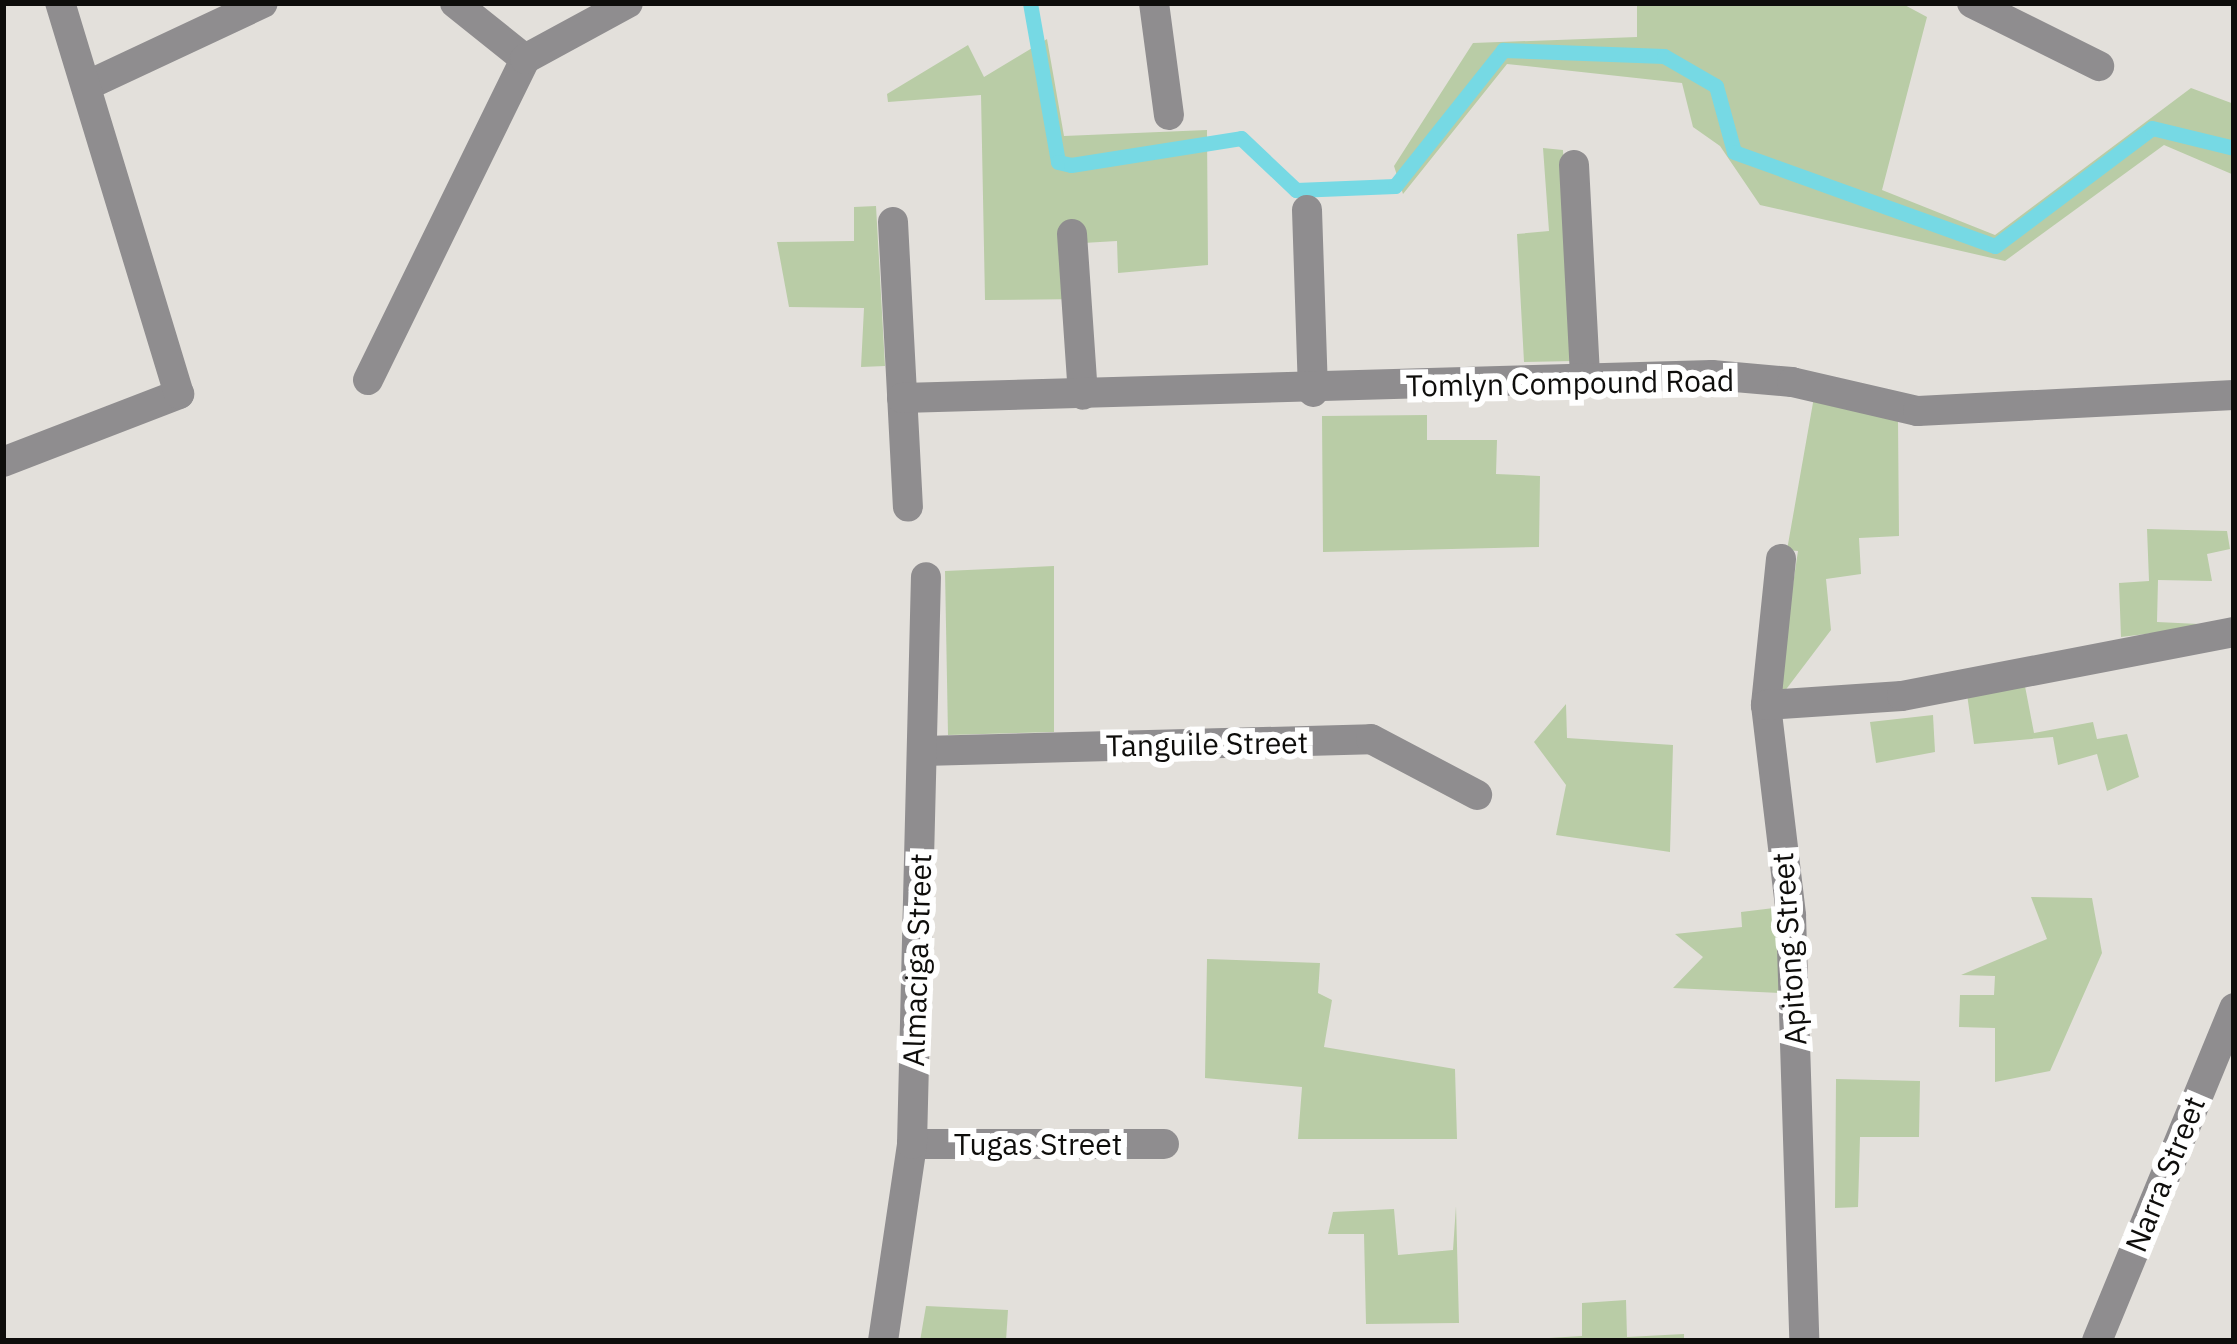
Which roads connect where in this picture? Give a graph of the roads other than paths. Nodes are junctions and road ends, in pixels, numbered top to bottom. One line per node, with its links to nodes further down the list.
1 (60, 3): 9 (street)
2 (263, 3): 9 (street)
3 (455, 3): 7 (street)
4 (628, 3): 7 (street)
5 (1154, 3): 10 (street)
6 (1972, 3): 8 (street)
7 (525, 59): 16 (street)
8 (2099, 67)
9 (86, 86): 21 (street)
10 (1169, 115)
11 (1574, 165): 15 (street)
12 (1306, 210): 17 (street)
13 (893, 222): 20 (street)
14 (1072, 234): 18 (street)
15 (1585, 378): 17 (street, Tomlyn Compound Road); 19 (street, Tomlyn Compound Road)
16 (368, 380)
17 (1313, 392): 18 (street, Tomlyn Compound Road)
18 (1083, 395): 20 (street, Tomlyn Compound Road)
19 (2234, 395)
20 (902, 398): 22 (street)
21 (3, 462)
22 (908, 507)
23 (1781, 559): 26 (street, Apitong Street)
24 (926, 577): 27 (street, Almaciga Street)
25 (2234, 632): 26 (street)
26 (1766, 705): 33 (street, Apitong Street)
27 (923, 751): 28 (street, Tanguile Street); 30 (street, Almaciga Street)
28 (1477, 794)
29 (2234, 1008): 34 (street, Narra Street)
30 (912, 1144): 31 (street, Tugas Street); 32 (street, Almaciga Street)
31 (1164, 1144)
32 (883, 1341)
33 (1804, 1341)
34 (2097, 1341)

